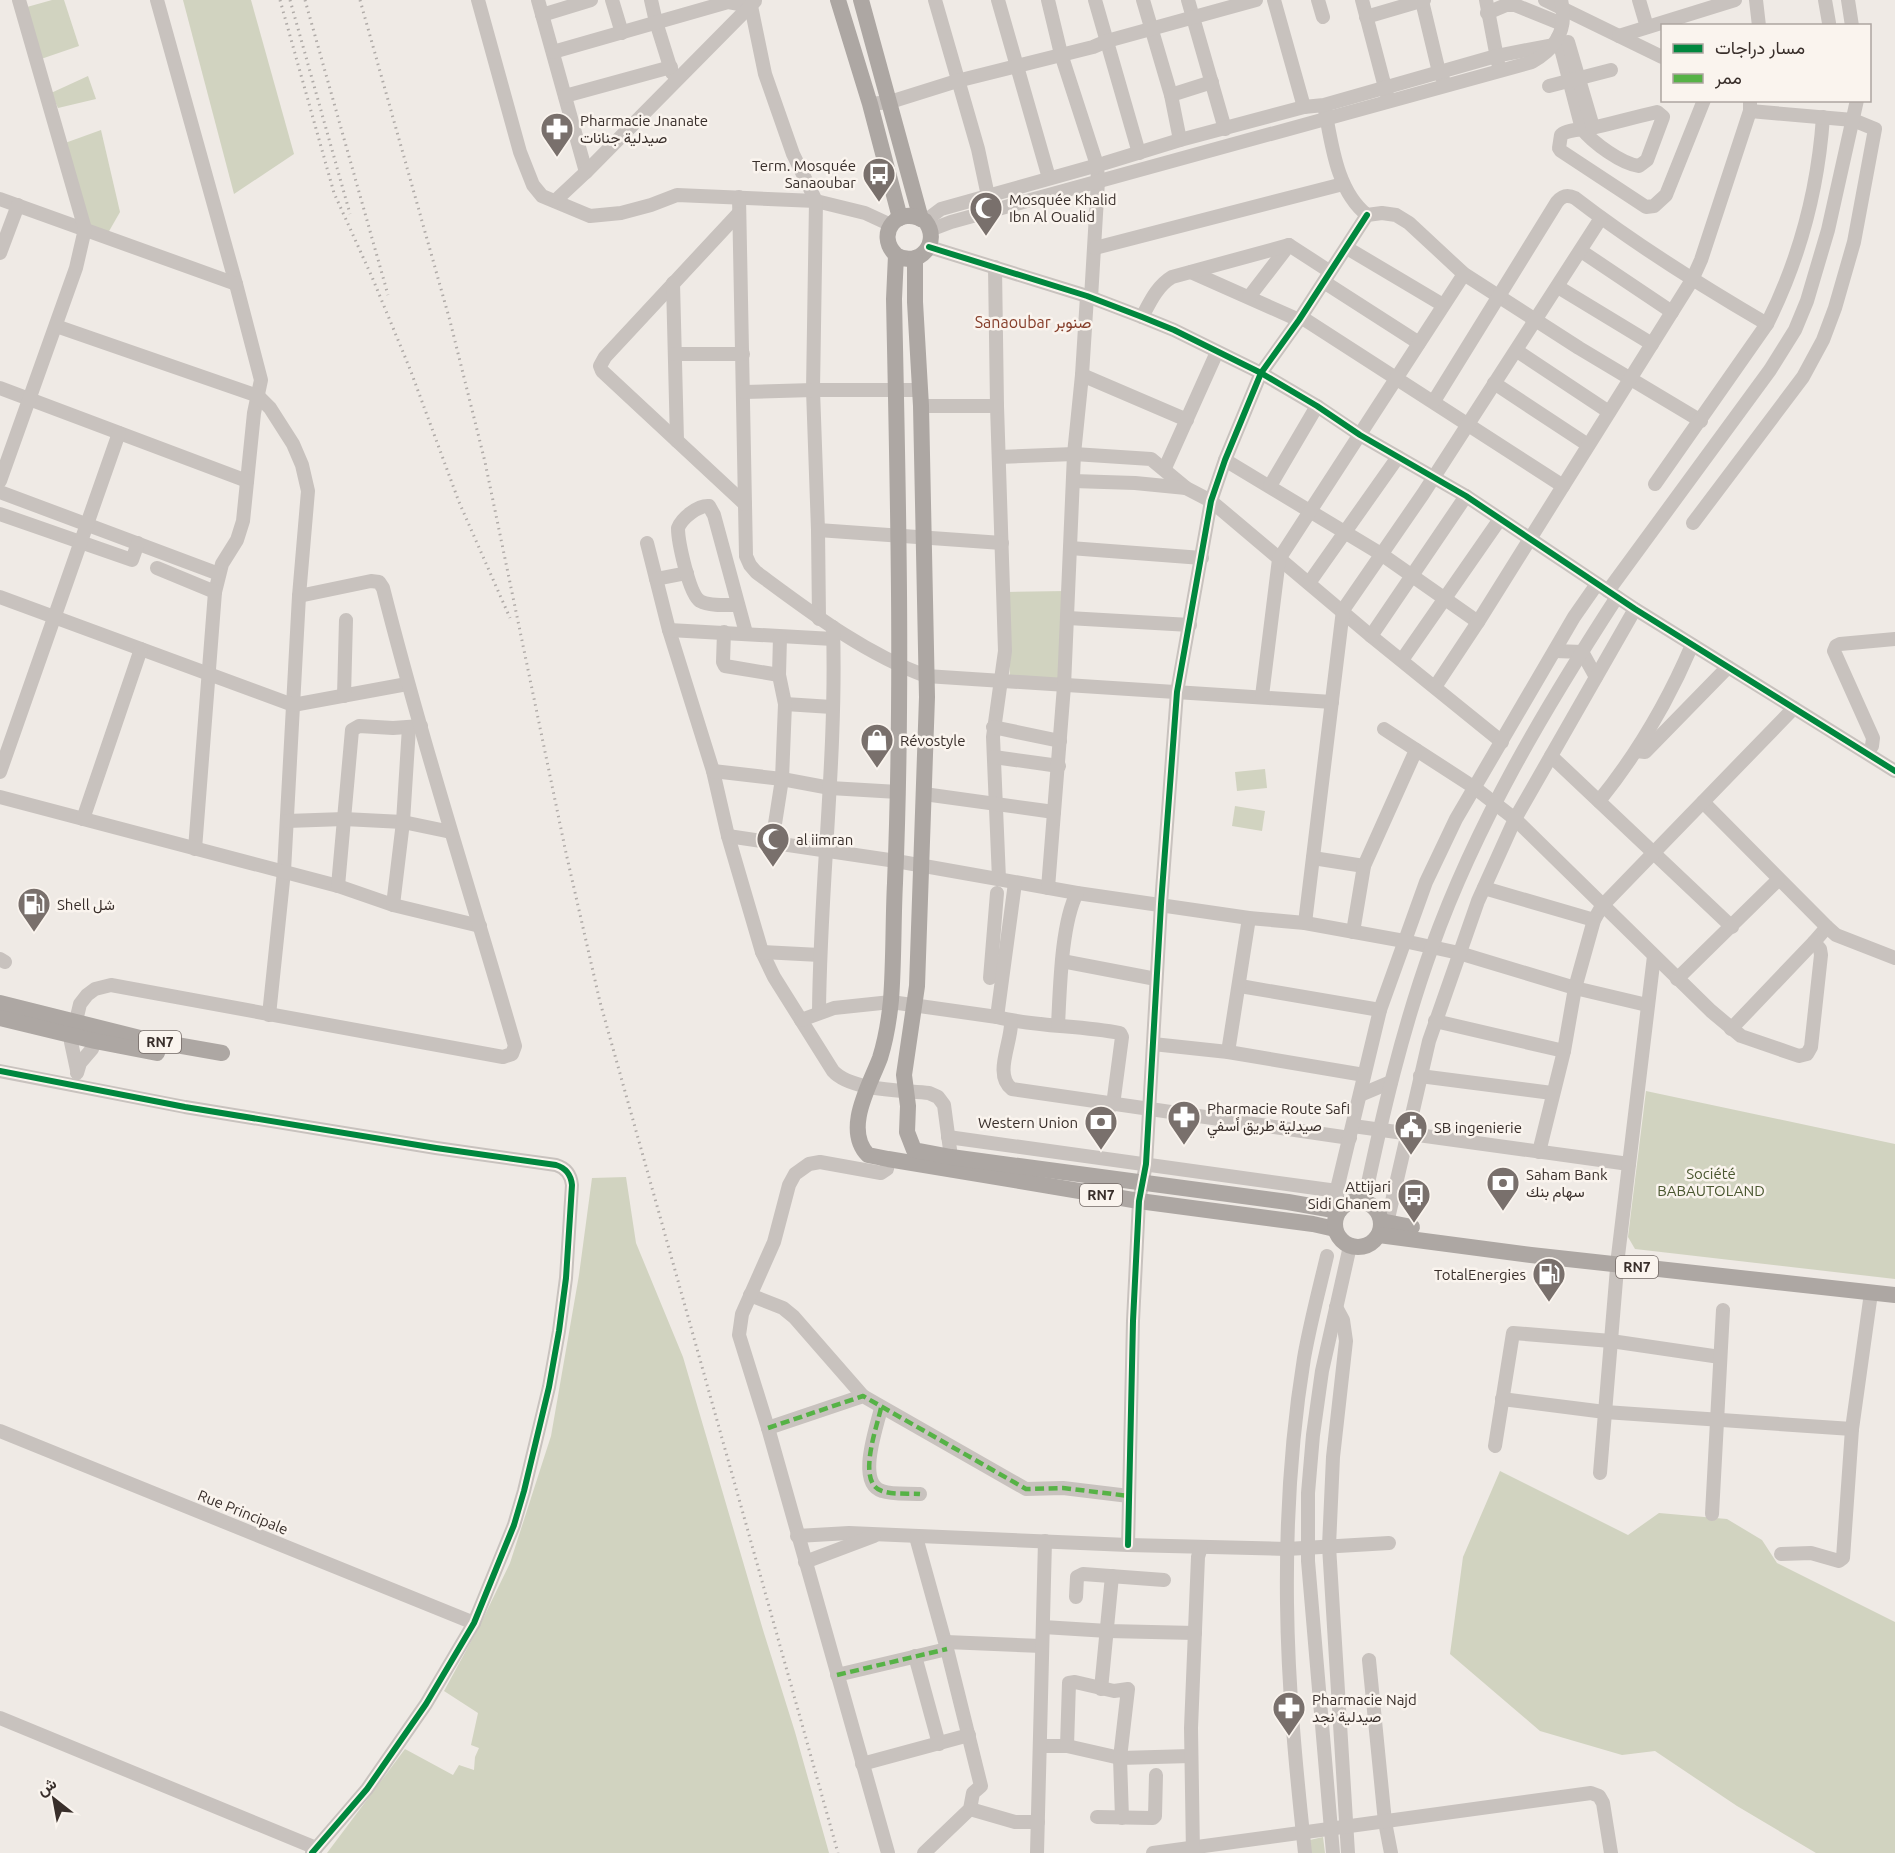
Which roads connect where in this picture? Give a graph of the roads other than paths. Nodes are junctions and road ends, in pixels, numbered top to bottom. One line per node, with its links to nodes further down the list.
1 (20, 0): 94 (street)
2 (157, 0): 109 (street)
3 (478, 0): 87 (street)
4 (538, 0): 33 (street)
5 (591, 0): 33 (street)
6 (612, 0): 43 (street)
7 (651, 0): 37 (street)
8 (838, 0): 69 (main road)
9 (861, 0): 65 (main road)
10 (935, 0): 58 (street)
11 (998, 0): 51 (street)
12 (1048, 0): 48 (street)
13 (1095, 0): 46 (street)
14 (1143, 0): 42 (street)
15 (1188, 0): 36 (street)
16 (1256, 0): 36 (street)
17 (1274, 0): 70 (street)
18 (1318, 0): 35 (street)
19 (1362, 0): 34 (street)
20 (1423, 0): 34 (street); 54 (street)
21 (1545, 0): 31 (street)
22 (1639, 0): 41 (street)
23 (1735, 0): 30 (street)
24 (1756, 0): 39 (street)
25 (1825, 0): 38 (street)
26 (1848, 0): 40 (street)
27 (728, 1): 28 (street); 37 (street)
28 (753, 3): 57 (street); 88 (street)
29 (1510, 3): 32 (street); 44 (street)
30 (1706, 4): 41 (street)
31 (1562, 5): 44 (street); 45 (street)
32 (1487, 7): 49 (street)
33 (542, 15): 47 (street)
34 (1366, 16): 62 (street)
35 (1323, 17)
36 (1193, 19): 42 (street); 59 (street)
37 (656, 22): 43 (street); 52 (street)
38 (1829, 23)
39 (1760, 24)
40 (1852, 24)
41 (1647, 27): 45 (street)
42 (1151, 30): 46 (street); 63 (street)
43 (622, 33): 47 (street)
44 (1559, 33): 49 (street); 55 (street); 56 (street)
45 (1619, 36): 50 (street)
46 (1107, 40): 48 (street); 78 (street)
47 (553, 52): 64 (street)
48 (1061, 54): 51 (street); 79 (street)
49 (1496, 56): 54 (street); 55 (street)
50 (1661, 57)
51 (1017, 65): 58 (street); 81 (street)
52 (671, 67): 57 (street); 64 (street)
53 (1611, 70): 56 (street)
54 (1439, 72): 60 (street); 62 (street)
55 (1501, 72): 60 (street)
56 (1574, 79): 61 (street); 75 (street)
57 (674, 81): 80 (street)
58 (957, 81): 65 (street); 84 (street)
59 (1212, 82): 63 (street); 76 (street)
60 (1446, 85): 68 (street)
61 (1549, 86)
62 (1385, 87): 68 (street); 72 (street)
63 (1171, 95): 77 (street)
64 (565, 96): 80 (street)
65 (890, 102): 69 (street); 95 (main road)
66 (1703, 102): 75 (street)
67 (1857, 102): 74 (street)
68 (1389, 103): 72 (street)
69 (870, 104): 93 (main road)
70 (1304, 106): 72 (street); 76 (street)
71 (1750, 106): 73 (street); 107 (street)
72 (1325, 112): 82 (street); 83 (street)
73 (1823, 117): 74 (street); 119 (street)
74 (1853, 120): 170 (street); 195 (street)
75 (1588, 128): 75 (street)
76 (1225, 129): 77 (street)
77 (1180, 140): 78 (street)
78 (1139, 153): 79 (street)
79 (1097, 165): 81 (street); 82 (street)
80 (586, 172): 87 (street)
81 (1049, 178): 84 (street)
82 (1098, 181): 95 (street); 97 (street)
83 (1343, 184): 91 (street); 97 (street)
84 (988, 196): 95 (street)
85 (739, 197): 87 (street); 88 (street); 90 (street)
86 (0, 199): 89 (street)
87 (555, 201)
88 (816, 201): 93 (street); 133 (street)
89 (18, 205): 94 (street); 100 (street)
90 (738, 214): 108 (street); 126 (street)
91 (1367, 215): 98 (street); 105 (street)
92 (1600, 218): 99 (street); 107 (street); 111 (street)
93 (896, 221): 95 (main road); 101 (main road)
94 (85, 229): 109 (street); 120 (street)
95 (926, 229): 102 (main road); 103 (street)
96 (1289, 245): 104 (street); 106 (street); 113 (street)
97 (1095, 248): 112 (street)
98 (1347, 248): 106 (street); 114 (street)
99 (1581, 251): 110 (street); 115 (street)
100 (0, 253)
101 (896, 255): 102 (main road); 134 (main road)
102 (915, 259): 137 (main road)
103 (995, 267): 112 (street); 140 (street)
104 (1191, 272): 113 (street); 116 (street)
105 (1464, 274): 111 (street); 114 (street)
106 (1327, 276): 117 (street); 121 (street)
107 (1692, 280): 115 (street); 119 (street)
108 (673, 283): 125 (street); 148 (street)
109 (236, 284): 136 (street)
110 (1558, 287): 118 (street); 122 (street)
111 (1498, 296): 118 (street); 139 (street)
112 (1089, 297): 116 (street); 128 (street)
113 (1249, 297): 117 (street)
114 (1443, 305): 121 (street)
115 (1672, 312): 122 (street)
116 (1142, 317): 124 (street)
117 (1300, 318): 127 (street); 129 (street)
118 (1536, 320): 123 (street); 130 (street)
119 (1767, 324): 144 (street)
120 (56, 326): 136 (street); 138 (street)
121 (1419, 344): 129 (street)
122 (1652, 344): 130 (street)
123 (1517, 351): 131 (street); 142 (street)
124 (1217, 352): 127 (street); 143 (street)
125 (675, 354): 126 (street); 148 (street)
126 (743, 354): 135 (street)
127 (1261, 373): 141 (street); 153 (street)
128 (1082, 375): 143 (street); 150 (street)
129 (1396, 378): 139 (street); 147 (street)
130 (1630, 380): 142 (street); 144 (street)
131 (1494, 383): 145 (street); 149 (street)
132 (0, 388): 138 (street)
133 (813, 390): 134 (street); 135 (street); 172 (street)
134 (896, 390): 137 (street); 174 (main road)
135 (744, 393): 166 (street)
136 (258, 396): 157 (street); 197 (street)
137 (921, 398): 140 (street); 175 (main road)
138 (29, 399): 146 (street); 156 (street)
139 (1434, 401): 145 (street)
140 (997, 406): 151 (street)
141 (1317, 406): 147 (street); 160 (street)
142 (1609, 412): 149 (street)
143 (1187, 420): 154 (street)
144 (1701, 421): 159 (street)
145 (1468, 424): 155 (street); 161 (street)
146 (119, 433): 157 (street); 171 (street)
147 (1360, 435): 152 (street); 167 (street)
148 (677, 441): 166 (street)
149 (1588, 445): 161 (street)
150 (1074, 454): 151 (street); 154 (street); 158 (street)
151 (999, 457): 180 (street)
152 (1398, 457): 155 (street); 173 (street)
153 (1225, 460): 160 (street); 165 (street)
154 (1165, 468): 162 (street)
155 (1434, 478): 164 (street); 183 (street)
156 (0, 481)
157 (247, 481): 191 (street)
158 (1073, 481): 162 (street); 181 (street)
159 (1655, 484)
160 (1270, 486): 167 (street)
161 (1563, 486): 176 (street)
162 (1186, 488): 165 (street)
163 (0, 492): 171 (street)
164 (1466, 496): 169 (street); 192 (street)
165 (1211, 501): 186 (street); 187 (street)
166 (745, 504): 185 (street)
167 (1312, 511): 173 (street); 187 (street)
168 (0, 514): 177 (street)
169 (1500, 519): 176 (street); 199 (street)
170 (1693, 522)
171 (86, 525): 177 (street); 178 (street)
172 (818, 530): 174 (street); 205 (street)
173 (1346, 532): 183 (street); 194 (street)
174 (899, 536): 175 (street); 221 (main road)
175 (924, 537): 180 (street); 225 (main road)
176 (1529, 539): 195 (street); 207 (street)
177 (80, 543): 188 (street); 203 (street)
178 (138, 543): 182 (street); 188 (street)
179 (647, 543): 193 (street)
180 (1002, 543): 227 (street)
181 (1070, 548): 186 (street); 204 (street)
182 (164, 552): 189 (street); 191 (street)
183 (1381, 554): 192 (street); 202 (street)
184 (725, 556): 185 (street); 190 (street); 200 (street)
185 (746, 556): 205 (street)
186 (1202, 558): 208 (street)
187 (1279, 558): 194 (street); 233 (street)
188 (132, 560): 189 (street)
189 (157, 568): 196 (street)
190 (687, 573): 193 (street); 200 (street)
191 (219, 574): 196 (street)
192 (1412, 576): 199 (street); 213 (street)
193 (656, 579): 209 (street)
194 (1309, 584): 202 (street)
195 (1607, 590): 201 (street); 218 (street); 219 (street)
196 (215, 592): 224 (street)
197 (299, 596): 228 (street); 236 (street)
198 (0, 597): 203 (street)
199 (1444, 599): 207 (street); 220 (street)
200 (738, 605): 211 (street)
201 (1635, 609): 216 (street); 226 (street)
202 (1343, 610): 213 (street); 234 (street)
203 (55, 617): 217 (street); 252 (street)
204 (1068, 618): 208 (street); 229 (street)
205 (819, 619): 212 (street)
206 (346, 620): 232 (street)
207 (1478, 622): 230 (street)
208 (1190, 625): 231 (street)
209 (669, 630): 210 (street); 250 (street)
210 (724, 632): 211 (street); 223 (street)
211 (746, 633): 214 (street)
212 (833, 633): 214 (street); 221 (street); 237 (street)
213 (1371, 636): 220 (street)
214 (780, 637): 223 (street)
215 (1895, 639): 246 (street)
216 (1692, 645): 222 (street); 245 (street)
217 (141, 650): 224 (street); 264 (street)
218 (1554, 651): 219 (street); 243 (street)
219 (1582, 652): 226 (street); 262 (street)
220 (1402, 660): 230 (street)
221 (900, 667): 225 (street); 256 (main road)
222 (1728, 667): 238 (street); 245 (street)
223 (779, 675): 235 (street)
224 (209, 676): 236 (street); 272 (street)
225 (926, 676): 227 (street); 257 (main road)
226 (1596, 677): 247 (street)
227 (1001, 681): 229 (street); 240 (street)
228 (407, 684): 232 (street); 239 (street)
229 (1064, 686): 231 (street); 242 (street)
230 (1435, 687): 243 (street)
231 (1177, 692): 233 (street); 288 (street)
232 (344, 696): 236 (street)
233 (1262, 696): 234 (street)
234 (1332, 702): 275 (street)
235 (785, 704): 237 (street); 253 (street)
236 (293, 705): 267 (street)
237 (832, 707): 254 (street)
238 (1794, 708): 246 (street); 260 (street)
239 (415, 726): 265 (street); 268 (street); 269 (street)
240 (993, 728): 242 (street); 248 (street)
241 (1384, 729): 244 (street)
242 (1060, 741): 249 (street)
243 (1502, 742): 255 (street)
244 (1416, 750): 255 (street); 278 (street)
245 (1636, 751): 259 (street)
246 (1867, 753): 251 (street)
247 (1551, 756): 259 (street); 266 (street)
248 (994, 757): 249 (street); 261 (street)
249 (1059, 766): 263 (street)
250 (713, 771): 253 (street); 270 (street)
251 (1894, 771)
252 (0, 772)
253 (782, 779): 254 (street); 271 (street)
254 (830, 788): 256 (street); 273 (street)
255 (1475, 788): 262 (street); 298 (street)
256 (898, 792): 276 (main road)
257 (924, 794): 261 (street); 277 (main road)
258 (0, 797): 264 (street)
259 (1599, 801): 274 (street)
260 (1703, 802): 274 (street); 280 (street)
261 (996, 804): 263 (street); 283 (street)
262 (1495, 804): 266 (street); 300 (street)
263 (1054, 812): 284 (street)
264 (83, 819): 272 (street)
265 (344, 819): 267 (street); 268 (street); 282 (street)
266 (1515, 819): 285 (street); 289 (street)
267 (287, 821): 279 (street)
268 (403, 822): 269 (street); 287 (street)
269 (452, 832): 293 (street)
270 (728, 836): 271 (street); 301 (street)
271 (772, 843): 273 (street)
272 (195, 849): 279 (street)
273 (826, 851): 276 (street); 303 (street)
274 (1655, 853): 289 (street); 294 (street)
275 (1313, 858): 278 (street); 292 (street)
276 (896, 861): 277 (street); 312 (main road)
277 (922, 866): 283 (street); 315 (main road)
278 (1364, 866): 297 (street)
279 (284, 871): 282 (street); 318 (street)
280 (1778, 880): 294 (street); 295 (street)
281 (1016, 883): 283 (street); 284 (street); 296 (street)
282 (338, 886): 287 (street)
283 (998, 886): 296 (street)
284 (1048, 888): 286 (street)
285 (1484, 888): 291 (street); 302 (street)
286 (1077, 893): 288 (street); 306 (street)
287 (393, 904): 293 (street)
288 (1161, 904): 290 (street); 308 (street)
289 (1602, 906): 291 (street); 304 (street)
290 (1250, 918): 292 (street); 310 (street)
291 (1594, 920): 311 (street)
292 (1305, 923): 297 (street)
293 (480, 927): 318 (street)
294 (1732, 927): 309 (street)
295 (1827, 927): 299 (street); 305 (street)
296 (1001, 932): 307 (street); 319 (street)
297 (1353, 932): 298 (street)
298 (1404, 941): 300 (street); 316 (street)
299 (1814, 942): 326 (street); 326 (street)
300 (1432, 947): 302 (street); 336 (street)
301 (762, 952): 303 (street); 321 (street)
302 (1459, 953): 311 (street); 322 (street)
303 (820, 955): 317 (street)
304 (1654, 956): 309 (street); 314 (street)
305 (1895, 958)
306 (1062, 961): 308 (street); 324 (street)
307 (990, 978)
308 (1156, 979): 328 (street)
309 (1677, 979): 326 (street)
310 (1240, 986): 316 (street); 330 (street)
311 (1575, 988): 314 (street); 329 (street)
312 (891, 1002): 315 (street); 317 (street); 337 (main road)
313 (0, 1003): 325 (main road, RN7)
314 (1647, 1005): 352 (street)
315 (915, 1006): 319 (street); 339 (main road)
316 (1380, 1010): 334 (street)
317 (819, 1012): 321 (street)
318 (270, 1015): 325 (street)
319 (997, 1017): 323 (street)
320 (0, 1018): 325 (main road, RN7)
321 (801, 1020): 337 (street)
322 (1435, 1021): 329 (street); 335 (street)
323 (1011, 1022): 324 (street); 342 (street)
324 (1058, 1025): 342 (street)
325 (74, 1029): 327 (main road, RN7); 332 (street)
326 (1731, 1029)
327 (96, 1034): 331 (main road, RN7); 332 (street)
328 (1153, 1044): 330 (street); 343 (street)
329 (1564, 1051): 340 (street)
330 (1228, 1052): 334 (street)
331 (221, 1058)
332 (77, 1070): 338 (street)
333 (0, 1071): 338 (street)
334 (1364, 1075): 341 (street)
335 (1420, 1076): 340 (street); 346 (street)
336 (1391, 1082): 341 (street); 344 (street)
337 (868, 1086): 339 (street); 350 (main road, RN7)
338 (74, 1087): 401 (street)
339 (906, 1091): 347 (street); 349 (main road, RN7)
340 (1552, 1093): 348 (street)
341 (1360, 1095): 345 (street)
342 (1113, 1104): 343 (street)
343 (1149, 1110): 345 (street); 351 (street)
344 (1380, 1129): 345 (street); 346 (street); 356 (street)
345 (1352, 1132): 354 (street)
346 (1408, 1133): 348 (street); 358 (street)
347 (948, 1137): 349 (street); 351 (street)
348 (1539, 1152): 352 (street)
349 (951, 1157): 353 (main road, RN7)
350 (888, 1159): 355 (main road, RN7); 365 (street)
351 (1146, 1164): 353 (street); 354 (street)
352 (1629, 1164): 362 (street)
353 (1142, 1184): 355 (street); 357 (main road, RN7)
354 (1337, 1191): 357 (street)
355 (1139, 1201): 359 (main road, RN7); 384 (street)
356 (1364, 1202): 357 (main road); 358 (main road)
357 (1340, 1210): 359 (main road)
358 (1382, 1226): 360 (main road); 362 (main road, RN7)
359 (1335, 1229): 360 (main road)
360 (1350, 1246): 367 (street)
361 (1326, 1256): 369 (street)
362 (1618, 1260): 363 (main road, RN7); 364 (main road, RN7); 371 (street)
363 (1895, 1287)
364 (1871, 1293): 366 (main road, RN7); 379 (street)
365 (750, 1295): 373 (street); 378 (street)
366 (1895, 1295)
367 (1336, 1306): 370 (street); 392 (street)
368 (1723, 1310): 372 (street)
369 (1311, 1323): 370 (street); 395 (street)
370 (1332, 1328): 394 (street)
371 (1611, 1341): 372 (street); 374 (street); 376 (street)
372 (1720, 1357): 377 (street)
373 (863, 1396): 375 (street); 378 (street)
374 (1502, 1399): 376 (street); 381 (street)
375 (881, 1408): 383 (street); 384 (street)
376 (1605, 1412): 377 (street); 382 (street)
377 (1717, 1419): 379 (street); 385 (street)
378 (768, 1428): 387 (street)
379 (1852, 1429): 396 (street)
380 (0, 1431): 401 (street, Rue Principale)
381 (1495, 1446)
382 (1600, 1473)
383 (920, 1494)
384 (1129, 1496): 391 (street)
385 (1712, 1514)
386 (875, 1535): 387 (street); 388 (street); 397 (street)
387 (797, 1536): 397 (street)
388 (916, 1537): 389 (street); 405 (street)
389 (1045, 1542): 391 (street); 402 (street)
390 (1389, 1543): 392 (street)
391 (1128, 1545): 393 (street)
392 (1329, 1546): 394 (street); 425 (street)
393 (1201, 1547): 395 (street); 404 (street)
394 (1308, 1547): 395 (street); 426 (street)
395 (1287, 1549): 427 (street)
396 (1781, 1554)
397 (805, 1562): 409 (street)
398 (1112, 1576): 399 (street); 400 (street); 403 (street)
399 (1164, 1580)
400 (1076, 1597)
401 (474, 1623): 428 (street)
402 (1043, 1627): 403 (street); 406 (street)
403 (1108, 1631): 404 (street); 410 (street)
404 (1195, 1633): 416 (street)
405 (946, 1645): 406 (street); 407 (street); 412 (street)
406 (1042, 1646): 414 (street)
407 (915, 1656): 409 (street); 413 (street)
408 (1369, 1660): 424 (street)
409 (837, 1676): 418 (street)
410 (1101, 1689): 415 (street); 417 (street)
411 (0, 1718): 428 (street)
412 (969, 1735): 413 (street); 420 (street)
413 (939, 1744): 418 (street)
414 (1040, 1746): 415 (street); 423 (street)
415 (1067, 1746): 417 (street)
416 (1191, 1756): 417 (street); 429 (street)
417 (1120, 1758): 422 (street)
418 (862, 1764): 430 (street)
419 (1156, 1775): 422 (street)
420 (969, 1809): 423 (street); 431 (street)
421 (1097, 1817): 422 (street)
422 (1122, 1818)
423 (1038, 1822): 432 (street)
424 (1385, 1822): 425 (street); 437 (street); 438 (street)
425 (1347, 1827): 426 (street); 436 (street)
426 (1331, 1830): 427 (street); 435 (street)
427 (1303, 1833): 429 (street); 434 (street)
428 (314, 1850)
429 (1193, 1850): 433 (street)
430 (888, 1853)
431 (924, 1853)
432 (1037, 1853)
433 (1153, 1853)
434 (1305, 1853)
435 (1332, 1853)
436 (1348, 1853)
437 (1391, 1853)
438 (1611, 1853)

